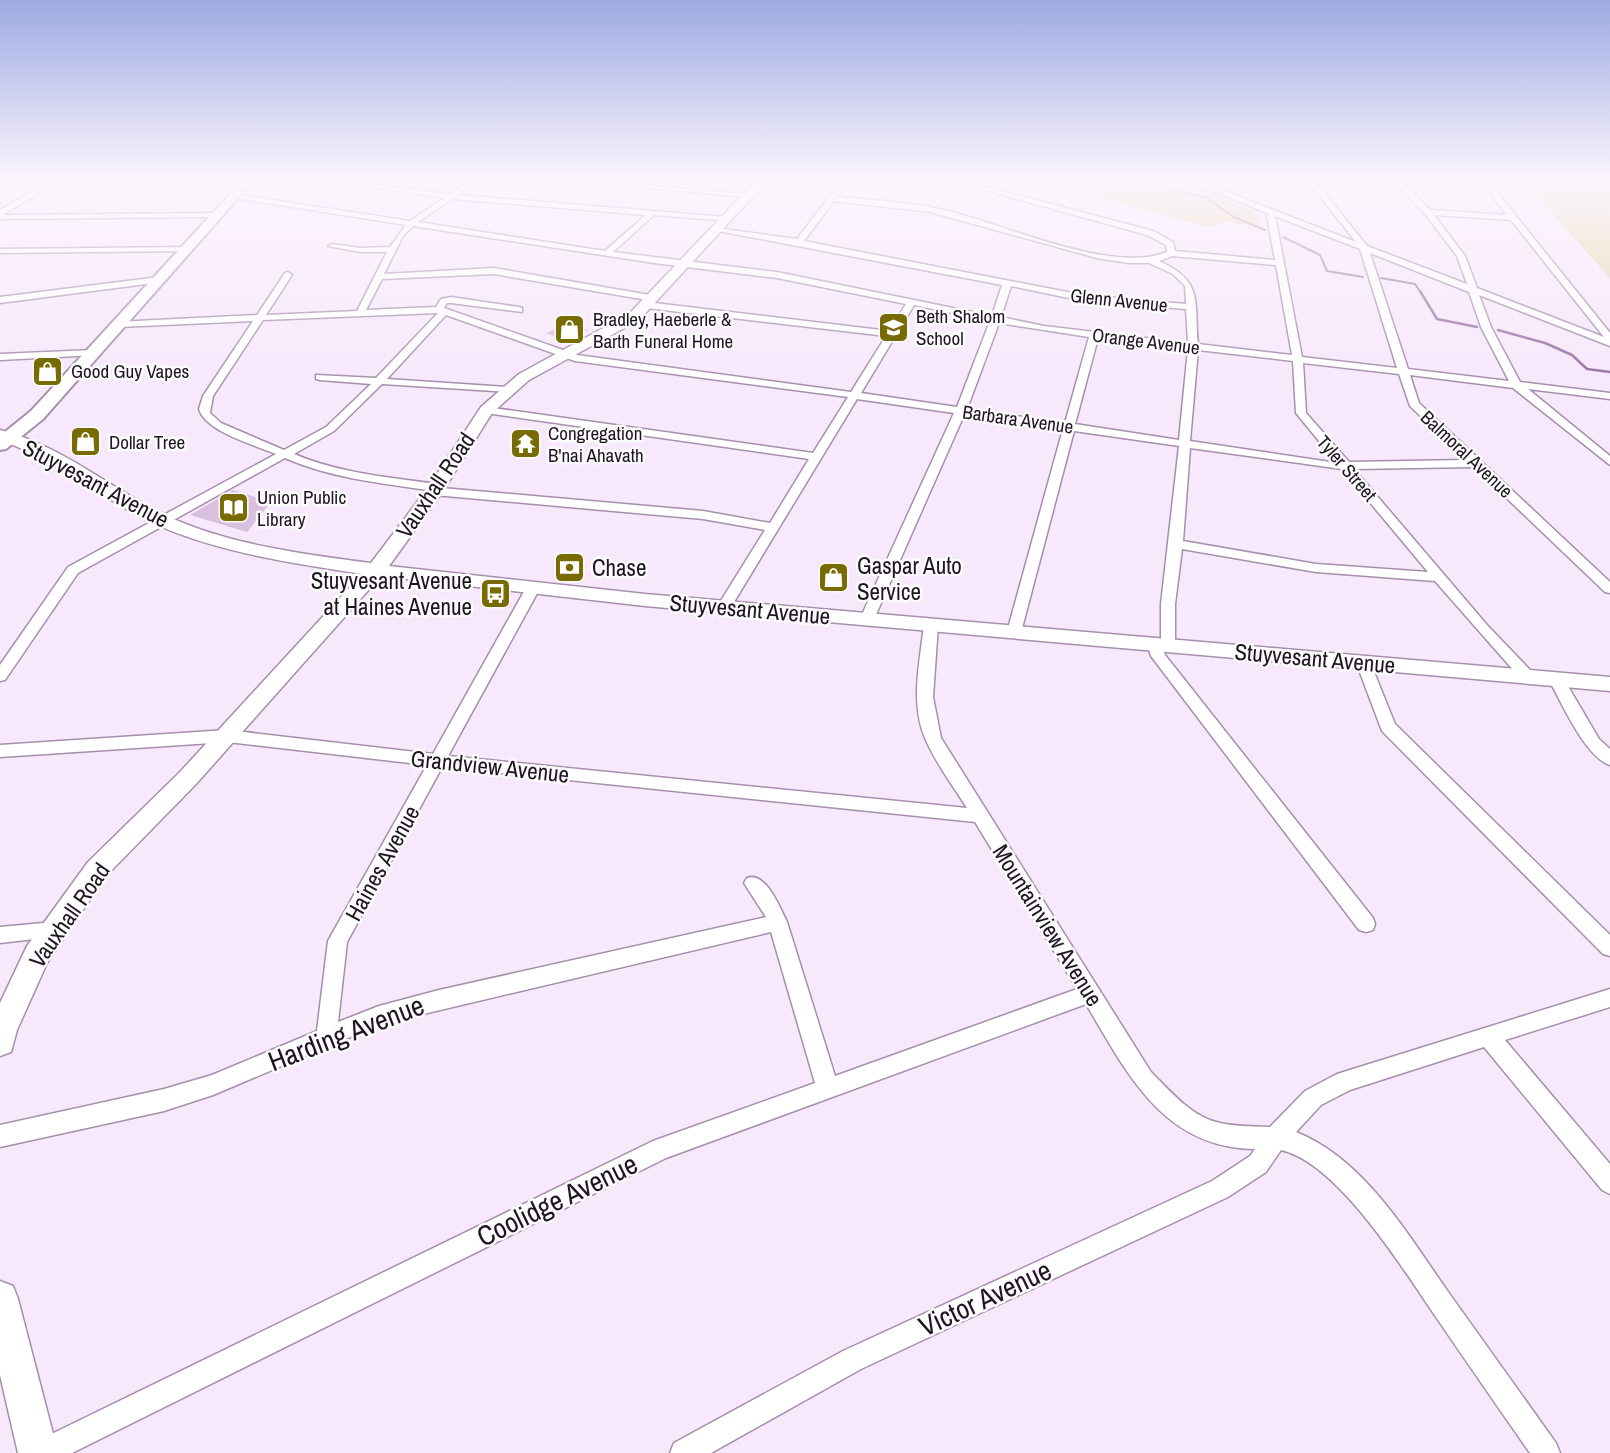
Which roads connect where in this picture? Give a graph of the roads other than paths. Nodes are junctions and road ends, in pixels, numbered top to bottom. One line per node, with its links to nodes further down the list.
1 (187, 248): 15 (street); 23 (main road)
2 (345, 248): 13 (street)
3 (573, 248): 16 (street, Orange Avenue)
4 (613, 248): 16 (street)
5 (700, 248): 20 (street, Vauxhall Road)
6 (828, 248): 24 (street, Glenn Avenue)
7 (1067, 248): 18 (street)
8 (1171, 248): 17 (street)
9 (1276, 248): 19 (street, Tyler Street)
10 (1361, 248): 14 (street)
11 (1455, 248): 25 (street)
12 (1537, 248): 38 (street)
13 (391, 249): 22 (street)
14 (1364, 249): 25 (street); 44 (street, Balmoral Avenue)
15 (0, 251)
16 (607, 253): 20 (street, Orange Avenue)
17 (1171, 253): 18 (street); 19 (street)
18 (1152, 261): 29 (street)
19 (1278, 263): 43 (street, Tyler Street)
20 (685, 265): 27 (street, Vauxhall Road); 28 (street, Orange Avenue)
21 (288, 275): 33 (street)
22 (377, 277): 27 (street); 32 (street)
23 (159, 279): 26 (street); 35 (main road)
24 (1007, 284): 29 (street, Glenn Avenue); 34 (street)
25 (1472, 291): 38 (street); 47 (street)
26 (0, 300)
27 (650, 302): 36 (street); 41 (street, Vauxhall Road)
28 (911, 303): 34 (street, Orange Avenue); 36 (street)
29 (1191, 307): 39 (street)
30 (442, 310): 31 (street); 32 (street); 41 (street, Barbara Avenue); 46 (street)
31 (519, 310)
32 (360, 313): 33 (street)
33 (262, 317): 35 (street); 57 (street)
34 (996, 320): 37 (street, Orange Avenue); 52 (street)
35 (120, 324): 40 (main road)
36 (891, 334): 49 (street)
37 (1094, 335): 39 (street, Orange Avenue); 53 (street)
38 (1610, 341)
39 (1193, 347): 43 (street, Orange Avenue); 55 (street)
40 (93, 354): 42 (street); 54 (main road)
41 (561, 355): 48 (street, Vauxhall Road); 49 (street, Barbara Avenue)
42 (0, 358)
43 (1298, 359): 44 (street, Orange Avenue); 61 (street, Tyler Street)
44 (1406, 372): 47 (street, Orange Avenue); 60 (street, Balmoral Avenue)
45 (320, 377): 46 (street)
46 (379, 381): 48 (street); 57 (street)
47 (1516, 385): 50 (street, Orange Avenue); 59 (street)
48 (507, 390): 51 (street, Vauxhall Road)
49 (853, 395): 52 (street, Barbara Avenue); 58 (street)
50 (1610, 396)
51 (486, 410): 58 (street); 62 (street, Vauxhall Road)
52 (959, 410): 53 (street, Barbara Avenue); 71 (street)
53 (1069, 426): 55 (street, Barbara Avenue); 73 (street)
54 (4, 439): 56 (main road); 63 (main road, Stuyvesant Avenue)
55 (1186, 444): 61 (street, Barbara Avenue); 65 (street)
56 (0, 454)
57 (283, 455): 62 (street); 63 (street)
58 (816, 457): 64 (street)
59 (1610, 462)
60 (1476, 463): 61 (street, Barbara Avenue); 69 (street, Balmoral Avenue)
61 (1347, 467): 67 (street, Tyler Street)
62 (435, 489): 64 (street); 66 (street, Vauxhall Road)
63 (162, 520): 66 (main road, Stuyvesant Avenue); 76 (street)
64 (772, 527): 70 (street)
65 (1176, 544): 67 (street); 74 (street)
66 (376, 570): 68 (street, Stuyvesant Avenue); 80 (street, Vauxhall Road)
67 (1440, 577): 77 (street, Tyler Street)
68 (533, 588): 70 (street, Stuyvesant Avenue); 83 (street, Haines Avenue)
69 (1610, 589)
70 (724, 607): 71 (street, Stuyvesant Avenue)
71 (867, 620): 72 (street, Stuyvesant Avenue)
72 (931, 625): 73 (street, Stuyvesant Avenue); 84 (street, Mountainview Avenue)
73 (1014, 632): 74 (street, Stuyvesant Avenue)
74 (1161, 644): 75 (street, Stuyvesant Avenue); 87 (street)
75 (1363, 662): 77 (street, Stuyvesant Avenue); 90 (street)
76 (0, 676)
77 (1527, 676): 78 (street, Stuyvesant Avenue)
78 (1557, 680): 79 (street, Stuyvesant Avenue); 82 (street)
79 (1610, 684)
80 (224, 736): 81 (street, Grandview Avenue); 83 (street, Grandview Avenue); 88 (street, Vauxhall Road)
81 (0, 751)
82 (1610, 759)
83 (439, 761): 84 (street, Grandview Avenue); 94 (street, Haines Avenue)
84 (979, 816): 91 (street, Mountainview Avenue)
85 (753, 883): 86 (street)
86 (778, 922): 94 (street, Harding Avenue); 96 (street)
87 (1366, 923)
88 (54, 930): 89 (street); 95 (street, Vauxhall Road)
89 (0, 936)
90 (1610, 948)
91 (1091, 993): 96 (street, Coolidge Avenue); 98 (street, Mountainview Avenue)
92 (1610, 998): 93 (street, Victor Avenue)
93 (1489, 1037): 98 (street, Victor Avenue); 99 (street)
94 (326, 1038): 97 (street, Harding Avenue)
95 (0, 1042)
96 (828, 1089): 102 (street, Coolidge Avenue)
97 (0, 1136)
98 (1277, 1136): 103 (street, Victor Avenue); 104 (street)
99 (1610, 1182)
100 (0, 1299): 101 (street)
101 (8, 1367): 102 (street)
102 (40, 1453)
103 (684, 1453)
104 (1546, 1453)

